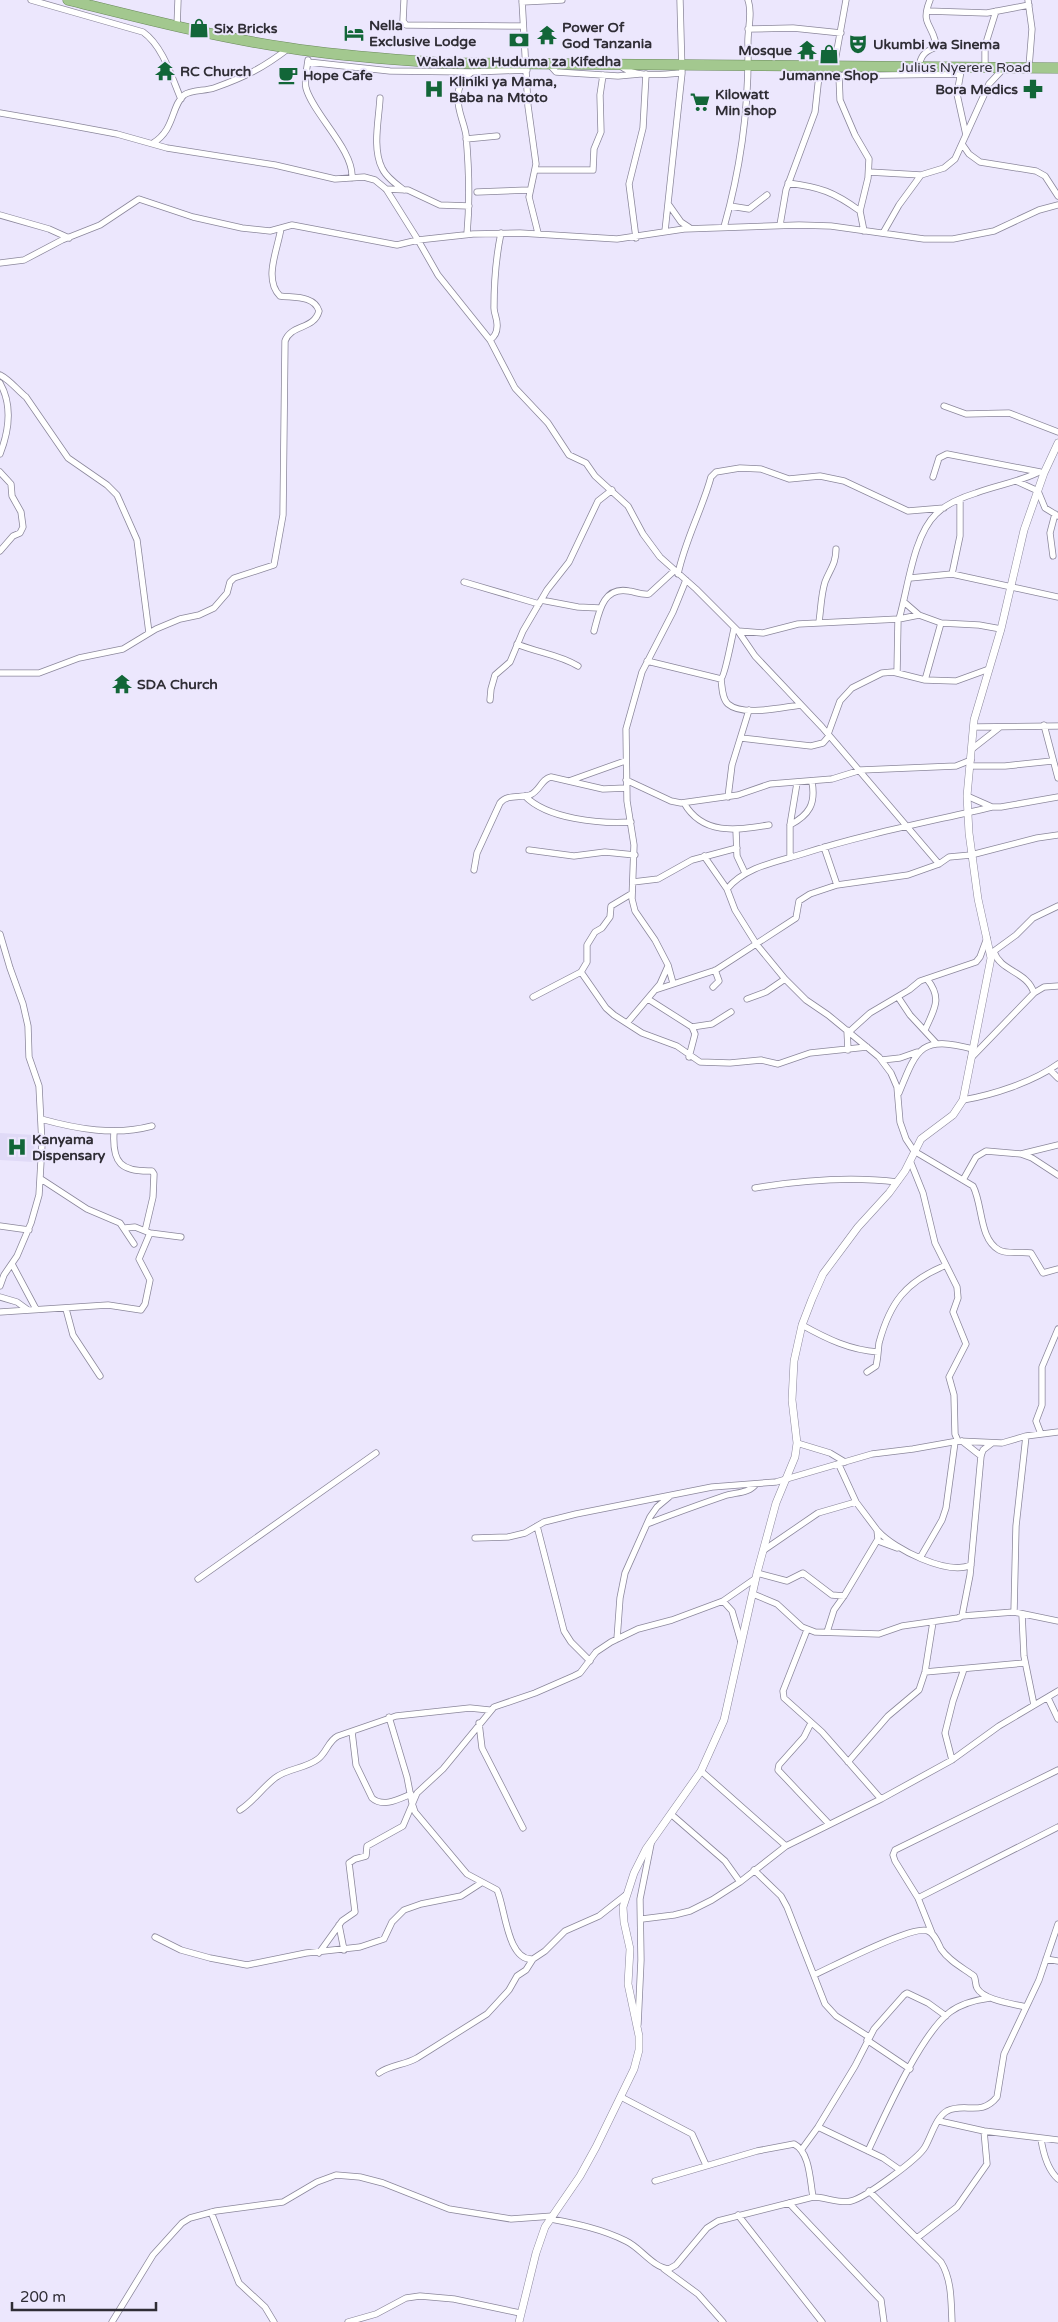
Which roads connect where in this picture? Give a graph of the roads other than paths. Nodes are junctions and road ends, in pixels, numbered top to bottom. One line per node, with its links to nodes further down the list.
1 (31, 0): 40 (street)
2 (68, 0): 11 (highway, Julius Nyerere Road)
3 (178, 0): 15 (street)
4 (404, 0): 16 (street)
5 (562, 0): 10 (street)
6 (680, 0): 33 (street)
7 (748, 0): 17 (street)
8 (846, 0): 18 (street)
9 (930, 0): 13 (street)
10 (522, 1): 16 (street)
11 (86, 2): 15 (highway, Julius Nyerere Road)
12 (1028, 2): 14 (street); 30 (street)
13 (927, 11): 14 (street); 26 (street)
14 (996, 11): 28 (street)
15 (176, 26): 19 (highway, Julius Nyerere Road)
16 (522, 26): 27 (street)
17 (748, 29): 18 (street); 24 (street)
18 (841, 33): 25 (street)
19 (289, 48): 20 (highway, Julius Nyerere Road); 40 (street)
20 (309, 51): 21 (street); 31 (highway, Julius Nyerere Road)
21 (308, 62): 31 (street); 50 (street)
22 (548, 63): 23 (highway, Julius Nyerere Road); 27 (highway, Julius Nyerere Road); 37 (street)
23 (618, 64): 33 (highway, Julius Nyerere Road); 36 (street)
24 (749, 66): 33 (highway, Julius Nyerere Road); 34 (highway, Julius Nyerere Road); 63 (street)
25 (834, 66): 26 (highway, Julius Nyerere Road); 34 (highway, Julius Nyerere Road)
26 (919, 66): 35 (highway, Julius Nyerere Road)
27 (527, 67): 31 (highway, Julius Nyerere Road); 47 (street)
28 (985, 67): 29 (highway, Julius Nyerere Road); 35 (highway, Julius Nyerere Road)
29 (1007, 67): 30 (highway, Julius Nyerere Road); 42 (street)
30 (1028, 67): 32 (highway, Julius Nyerere Road)
31 (474, 68): 44 (street)
32 (1058, 68)
33 (682, 69): 36 (street); 60 (street)
34 (820, 71): 38 (street); 51 (street)
35 (962, 71): 38 (street); 42 (street)
36 (643, 74): 37 (street); 77 (street)
37 (603, 75): 47 (street)
38 (839, 76): 48 (street)
39 (380, 98): 53 (street)
40 (181, 99): 45 (street)
41 (0, 114): 45 (street)
42 (966, 135): 46 (street)
43 (497, 136): 44 (street)
44 (466, 139): 62 (street)
45 (153, 143): 50 (street)
46 (962, 144): 49 (street); 58 (street)
47 (536, 170): 54 (street)
48 (869, 172): 49 (street); 57 (street)
49 (920, 175): 73 (street)
50 (352, 178): 52 (street)
51 (788, 183): 59 (street); 66 (street)
52 (386, 189): 53 (street); 78 (street)
53 (404, 190): 62 (street)
54 (529, 190): 55 (street); 75 (street)
55 (477, 192)
56 (767, 195): 63 (street)
57 (864, 196): 59 (street); 64 (street)
58 (1058, 196)
59 (849, 202): 64 (street)
60 (669, 205): 69 (street); 71 (street)
61 (1058, 205): 73 (street)
62 (469, 206): 74 (street)
63 (730, 206): 67 (street)
64 (860, 211): 70 (street)
65 (0, 215): 76 (street)
66 (780, 225): 67 (street); 70 (street)
67 (724, 227): 69 (street)
68 (281, 228): 76 (street); 78 (street); 118 (street)
69 (690, 228): 71 (street)
70 (864, 230): 73 (street)
71 (665, 231): 77 (street)
72 (500, 233): 74 (street); 75 (street); 80 (street)
73 (882, 233)
74 (467, 234): 78 (street)
75 (538, 234): 77 (street)
76 (69, 238): 79 (street)
77 (636, 238)
78 (418, 240): 80 (street)
79 (0, 262)
80 (490, 340): 91 (street)
81 (0, 375): 118 (street)
82 (0, 383): 86 (street)
83 (944, 406): 84 (street)
84 (1058, 432)
85 (1058, 443): 88 (street)
86 (0, 454)
87 (0, 472): 99 (street)
88 (1042, 473): 89 (street); 90 (street); 92 (street)
89 (933, 476)
90 (1016, 481): 92 (street); 93 (street)
91 (612, 490): 101 (street); 108 (street)
92 (1038, 491): 95 (street); 96 (street)
93 (960, 500): 94 (street); 102 (street)
94 (944, 508): 101 (street); 103 (street)
95 (1045, 508): 96 (street); 97 (street)
96 (1030, 512): 106 (street)
97 (1057, 515): 100 (street)
98 (836, 549): 113 (street)
99 (0, 551)
100 (1053, 556)
101 (676, 572): 104 (street); 110 (street)
102 (952, 574): 103 (street); 106 (street)
103 (910, 578): 109 (street)
104 (686, 580): 116 (street); 120 (street)
105 (464, 582): 108 (street)
106 (1011, 587): 107 (street); 115 (street)
107 (1058, 597)
108 (540, 602): 110 (street); 119 (street)
109 (904, 602): 111 (street); 112 (street)
110 (599, 608): 117 (street)
111 (919, 616): 112 (street); 114 (street)
112 (899, 619): 113 (street); 124 (street)
113 (819, 622): 116 (street)
114 (941, 623): 115 (street); 126 (street)
115 (1001, 629): 122 (street)
116 (736, 630): 125 (street); 128 (street)
117 (594, 631)
118 (149, 633): 123 (street)
119 (517, 644): 121 (street); 127 (street)
120 (647, 661): 125 (street); 139 (street)
121 (578, 666)
122 (989, 669): 126 (street); 134 (street)
123 (0, 673)
124 (897, 673): 126 (street); 131 (street)
125 (721, 678): 129 (street)
126 (926, 680)
127 (490, 700)
128 (801, 705): 129 (street); 133 (street)
129 (749, 710): 137 (street)
130 (1044, 725): 132 (street); 135 (street); 140 (street)
131 (832, 726): 133 (street); 136 (street)
132 (1058, 726)
133 (822, 727): 136 (street)
134 (974, 727): 135 (street); 138 (street)
135 (1000, 727): 138 (street)
136 (829, 735): 137 (street); 143 (street)
137 (741, 738): 154 (street)
138 (972, 749): 142 (street)
139 (625, 761): 145 (street); 146 (street)
140 (1052, 761): 142 (street); 144 (street)
141 (961, 764): 142 (street); 142 (street); 143 (street)
142 (971, 766): 153 (street)
143 (858, 771): 147 (street); 164 (street)
144 (1058, 778)
145 (626, 780): 150 (street); 157 (street)
146 (569, 781): 150 (street); 152 (street)
147 (823, 781): 149 (street); 151 (street)
148 (797, 782): 149 (street); 154 (street); 163 (street)
149 (812, 782): 151 (street)
150 (626, 788): 161 (street)
151 (814, 792): 163 (street)
152 (525, 796): 161 (street); 175 (street)
153 (968, 796): 158 (street); 159 (street)
154 (728, 797): 156 (street)
155 (1058, 797): 158 (street)
156 (698, 801): 157 (street); 160 (street)
157 (684, 803): 160 (street)
158 (992, 807): 159 (street)
159 (967, 813): 164 (street); 171 (street)
160 (692, 814): 165 (street)
161 (631, 822): 170 (street)
162 (769, 825): 165 (street)
163 (790, 825): 173 (street)
164 (907, 825): 167 (street); 174 (street)
165 (736, 830): 168 (street)
166 (1058, 835): 171 (street)
167 (824, 847): 173 (street); 178 (street)
168 (737, 848): 172 (street); 176 (street)
169 (529, 850): 170 (street)
170 (635, 855): 177 (street)
171 (971, 855): 174 (street); 183 (street)
172 (704, 856): 177 (street); 179 (street)
173 (790, 857): 176 (street)
174 (939, 864): 178 (street)
175 (474, 870)
176 (745, 873): 179 (street)
177 (636, 881): 180 (street)
178 (837, 885): 184 (street)
179 (727, 888): 184 (street)
180 (631, 894): 186 (street); 188 (street)
181 (1058, 906): 185 (street)
182 (0, 934): 220 (street)
183 (987, 938): 185 (street); 190 (street)
184 (757, 945): 187 (street); 189 (street)
185 (992, 953): 195 (street); 209 (street)
186 (668, 965): 191 (street); 194 (street)
187 (715, 970): 191 (street); 193 (street)
188 (581, 972): 196 (street); 201 (street)
189 (785, 979): 199 (street); 205 (street)
190 (927, 979): 197 (street); 204 (street)
191 (673, 983): 194 (street)
192 (1058, 986): 195 (street)
193 (713, 987)
194 (655, 990): 198 (street)
195 (1034, 994): 213 (street)
196 (533, 997)
197 (898, 997): 204 (street); 205 (street)
198 (648, 999): 201 (street); 203 (street)
199 (747, 999)
200 (731, 1012): 202 (street)
201 (627, 1023): 212 (street)
202 (700, 1026): 203 (street); 206 (street)
203 (692, 1027): 206 (street)
204 (925, 1030): 207 (street)
205 (848, 1031): 208 (street); 210 (street)
206 (694, 1034): 212 (street)
207 (936, 1044): 209 (street); 211 (street)
208 (867, 1047): 210 (street); 214 (street)
209 (973, 1049): 213 (street)
210 (848, 1050): 212 (street)
211 (919, 1052): 214 (street); 218 (street)
212 (689, 1057)
213 (971, 1058): 219 (street)
214 (882, 1060): 218 (street)
215 (1058, 1064): 216 (street)
216 (1050, 1070): 217 (street); 219 (street)
217 (1058, 1078)
218 (898, 1095): 224 (street)
219 (963, 1100): 224 (street)
220 (41, 1119): 222 (street); 228 (street)
221 (152, 1126): 222 (street)
222 (114, 1132): 235 (street)
223 (1058, 1145): 225 (street)
224 (914, 1151): 226 (street); 229 (street)
225 (1021, 1154): 227 (street); 229 (street)
226 (911, 1163): 230 (street); 239 (street)
227 (1058, 1175)
228 (41, 1179): 233 (street); 234 (street)
229 (963, 1180): 240 (street)
230 (898, 1182): 231 (street); 247 (street)
231 (755, 1188)
232 (0, 1226): 234 (street)
233 (125, 1228): 235 (street); 237 (street)
234 (29, 1230): 238 (street)
235 (148, 1232): 236 (street); 244 (street)
236 (181, 1237)
237 (134, 1244)
238 (12, 1264): 241 (street); 243 (street)
239 (944, 1266): 249 (street); 255 (street)
240 (1058, 1269)
241 (0, 1286)
242 (0, 1297): 245 (street)
243 (36, 1309): 244 (street); 245 (street)
244 (66, 1309): 251 (street)
245 (28, 1310): 246 (street)
246 (0, 1312)
247 (802, 1325): 249 (street); 256 (street)
248 (1058, 1329): 253 (street)
249 (878, 1352): 250 (street)
250 (867, 1372)
251 (100, 1376)
252 (1058, 1432): 253 (street)
253 (1041, 1434): 254 (street)
254 (1026, 1436): 257 (street); 281 (street)
255 (956, 1442): 257 (street); 259 (street); 260 (street); 272 (street)
256 (797, 1443): 260 (street); 261 (street)
257 (993, 1443): 259 (street)
258 (376, 1453): 277 (street)
259 (981, 1456): 273 (street)
260 (842, 1463): 261 (street); 264 (street)
261 (786, 1480): 262 (street); 270 (street)
262 (756, 1484): 263 (street); 265 (street)
263 (670, 1496): 265 (street); 266 (street)
264 (856, 1502): 267 (street); 270 (street)
265 (647, 1524): 288 (street)
266 (537, 1526): 268 (street); 290 (street)
267 (877, 1530): 269 (street); 271 (street)
268 (475, 1538)
269 (878, 1541): 271 (street); 279 (street)
270 (764, 1550): 276 (street)
271 (906, 1551): 272 (street)
272 (920, 1558): 274 (street)
273 (971, 1566): 274 (street); 275 (street)
274 (963, 1569): 275 (street)
275 (970, 1575): 283 (street)
276 (757, 1576): 278 (street); 279 (street); 280 (street)
277 (198, 1579)
278 (753, 1594): 286 (street); 289 (street)
279 (844, 1596): 287 (street)
280 (723, 1601): 288 (street); 289 (street)
281 (1014, 1612): 282 (street); 283 (street)
282 (1022, 1614): 284 (street); 291 (street)
283 (962, 1616): 285 (street)
284 (1058, 1621)
285 (933, 1622): 287 (street); 293 (street)
286 (807, 1630): 287 (street); 302 (street)
287 (827, 1632)
288 (616, 1639): 290 (street)
289 (741, 1642): 307 (street)
290 (590, 1661): 298 (street)
291 (1025, 1663): 292 (street); 296 (street)
292 (964, 1669): 293 (street); 304 (street)
293 (925, 1672): 305 (street)
294 (1058, 1691): 295 (street)
295 (1048, 1698): 296 (street); 300 (street)
296 (1034, 1706): 304 (street)
297 (477, 1709): 298 (street); 299 (street); 301 (street)
298 (489, 1710): 301 (street)
299 (389, 1717): 303 (street); 308 (street)
300 (1058, 1719)
301 (480, 1722): 310 (street); 315 (street)
302 (811, 1723): 305 (street); 313 (street)
303 (352, 1732): 308 (street); 311 (street)
304 (952, 1760): 309 (street)
305 (848, 1762): 309 (street)
306 (1058, 1770): 322 (street)
307 (701, 1771): 312 (street); 317 (street)
308 (411, 1794): 310 (street)
309 (881, 1799): 313 (street)
310 (412, 1803): 320 (street); 325 (street)
311 (240, 1810)
312 (672, 1815): 316 (street); 319 (street)
313 (829, 1824): 317 (street)
314 (1058, 1827): 322 (street)
315 (523, 1828)
316 (652, 1842): 321 (street); 323 (street)
317 (786, 1846): 318 (street)
318 (754, 1870): 319 (street); 333 (street)
319 (740, 1882): 323 (street)
320 (481, 1883): 328 (street); 330 (street)
321 (627, 1894): 330 (street); 337 (street)
322 (918, 1898): 326 (street)
323 (642, 1919): 337 (street)
324 (1058, 1924): 331 (street)
325 (339, 1925): 328 (street); 329 (street)
326 (932, 1933): 333 (street); 334 (street)
327 (155, 1937): 329 (street)
328 (344, 1950): 329 (street)
329 (319, 1953)
330 (533, 1959): 340 (street)
331 (1046, 1959): 332 (street); 335 (street)
332 (1058, 1961)
333 (814, 1975): 338 (street)
334 (990, 1998): 335 (street); 336 (street)
335 (1026, 2007): 342 (street)
336 (946, 2016): 338 (street); 339 (street)
337 (638, 2025): 341 (street)
338 (868, 2039): 339 (street); 343 (street)
339 (910, 2069): 348 (street)
340 (379, 2074)
341 (621, 2096): 349 (street); 358 (street)
342 (939, 2120): 344 (street); 350 (street)
343 (818, 2127): 347 (street); 348 (street)
344 (984, 2131): 345 (street); 359 (street)
345 (1041, 2139): 346 (street); 351 (street)
346 (1058, 2140)
347 (802, 2149): 349 (street); 354 (street)
348 (868, 2151): 350 (street)
349 (706, 2165): 352 (street)
350 (900, 2170): 353 (street)
351 (1058, 2179)
352 (655, 2181)
353 (868, 2191): 354 (street); 359 (street)
354 (813, 2197): 355 (street)
355 (789, 2203): 357 (street); 368 (street)
356 (211, 2212): 358 (street); 362 (street); 363 (street)
357 (738, 2215): 360 (street); 367 (street)
358 (552, 2218): 360 (street); 361 (street)
359 (917, 2238): 369 (street)
360 (664, 2269): 366 (street)
361 (520, 2313): 364 (street); 365 (street)
362 (112, 2322)
363 (274, 2322)
364 (348, 2322)
365 (518, 2322)
366 (723, 2322)
367 (822, 2322)
368 (884, 2322)
369 (952, 2322)

